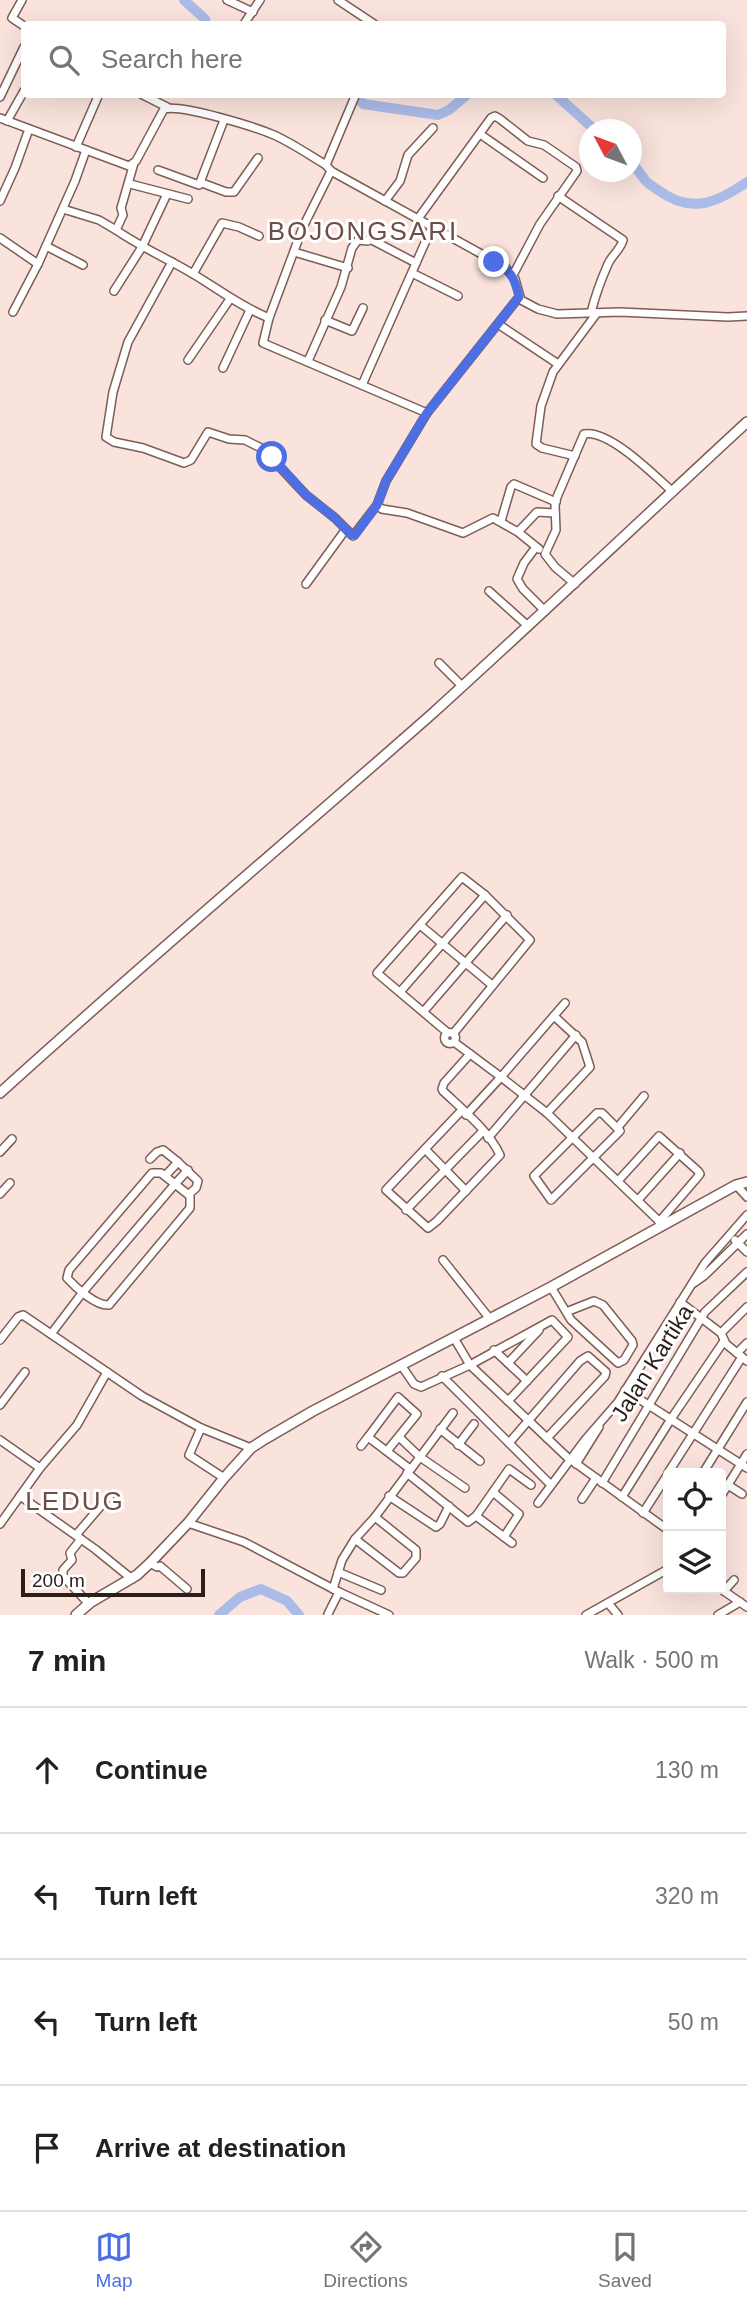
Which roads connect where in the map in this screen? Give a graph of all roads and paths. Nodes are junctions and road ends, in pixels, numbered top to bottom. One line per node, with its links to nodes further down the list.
1 (22, 0): 8 (street)
2 (227, 0): 5 (street)
3 (260, 0): 5 (street)
4 (338, 0): 7 (street)
5 (253, 12): 6 (street)
6 (246, 21)
7 (369, 21)
8 (21, 24)
9 (21, 60): 11 (street)
10 (21, 95): 16 (street)
11 (0, 97)
12 (98, 98): 21 (street)
13 (149, 98): 15 (street)
14 (354, 98): 25 (street)
15 (167, 107): 17 (street); 24 (street)
16 (4, 120): 19 (street)
17 (224, 120): 25 (street); 28 (street)
18 (433, 128): 34 (street)
19 (29, 129): 21 (street); 33 (street)
20 (480, 134): 27 (street); 31 (street); 36 (street)
21 (76, 147): 22 (street)
22 (86, 150): 24 (street); 35 (street)
23 (258, 158): 28 (street)
24 (134, 163): 29 (street)
25 (329, 168): 34 (street); 43 (street)
26 (158, 170): 28 (street)
27 (543, 178)
28 (202, 183)
29 (130, 184): 30 (street); 38 (street)
30 (167, 194): 32 (street); 42 (street)
31 (558, 197): 51 (street); 59 (street)
32 (188, 199)
33 (0, 201)
34 (385, 201): 36 (street)
35 (63, 209): 38 (street); 41 (street)
36 (417, 220): 37 (street)
37 (432, 228): 45 (street); 51 (street)
38 (116, 230): 42 (street)
39 (259, 236): 50 (street)
40 (0, 239): 46 (street)
41 (46, 246): 46 (street); 47 (street)
42 (142, 247): 44 (street); 52 (street)
43 (294, 252): 48 (street); 61 (street)
44 (172, 262): 50 (street); 77 (street)
45 (416, 263): 48 (street); 49 (street)
46 (38, 264): 58 (street)
47 (83, 265)
48 (348, 268): 62 (street)
49 (412, 273): 53 (street); 68 (street)
50 (193, 274): 55 (street)
51 (513, 275): 54 (street)
52 (114, 291)
53 (458, 296)
54 (519, 297): 59 (street); 63 (street)
55 (230, 299): 57 (street); 64 (street)
56 (363, 307): 62 (street)
57 (250, 310): 61 (street); 67 (street)
58 (13, 312)
59 (594, 313): 60 (street); 66 (street)
60 (747, 316)
61 (269, 318): 65 (street)
62 (325, 320): 65 (street)
63 (498, 324): 66 (street); 69 (street)
64 (188, 360)
65 (308, 361): 68 (street)
66 (558, 364): 71 (street)
67 (223, 368)
68 (362, 384): 69 (street)
69 (427, 413): 74 (street)
70 (747, 422): 72 (street)
71 (575, 456): 72 (street); 73 (street)
72 (673, 492): 82 (street)
73 (555, 502): 75 (street); 76 (street)
74 (377, 505): 76 (street); 77 (street)
75 (555, 513): 78 (street); 80 (street)
76 (501, 521): 78 (street)
77 (346, 529): 81 (street)
78 (518, 533): 79 (street)
79 (536, 547): 80 (street); 84 (street)
80 (545, 554): 82 (street)
81 (306, 584)
82 (575, 584): 84 (street)
83 (489, 591): 85 (street)
84 (545, 611): 85 (street)
85 (528, 626): 87 (street)
86 (439, 663): 87 (street)
87 (462, 686): 102 (street)
88 (485, 895): 89 (street); 90 (street); 91 (street)
89 (507, 915): 92 (street); 93 (street)
90 (420, 925): 91 (street); 94 (street)
91 (443, 944): 92 (street); 94 (street)
92 (465, 961): 93 (street); 96 (street)
93 (492, 985): 99 (street)
94 (400, 992): 96 (street)
95 (565, 1003): 97 (street)
96 (424, 1011): 99 (street)
97 (554, 1016): 98 (street); 101 (street)
98 (576, 1035): 103 (street); 106 (street)
99 (452, 1036): 100 (street)
100 (470, 1054): 101 (street); 105 (street)
101 (501, 1077): 103 (street); 105 (street)
102 (0, 1093)
103 (525, 1094): 106 (street); 108 (street)
104 (644, 1096): 107 (street)
105 (464, 1112): 108 (street); 111 (street)
106 (547, 1113): 109 (street)
107 (618, 1127): 109 (street); 114 (street)
108 (485, 1135): 118 (street); 125 (street)
109 (574, 1138): 114 (street); 114 (street)
110 (12, 1139): 112 (street)
111 (425, 1149): 118 (street); 130 (street)
112 (0, 1152)
113 (680, 1153): 120 (street); 129 (street); 132 (street)
114 (595, 1158): 120 (street)
115 (150, 1159): 116 (street)
116 (178, 1162): 117 (street); 119 (street)
117 (188, 1170): 123 (street); 127 (street)
118 (444, 1170): 125 (street); 130 (street)
119 (165, 1176): 123 (street); 140 (street)
120 (618, 1181): 129 (street)
121 (747, 1182): 124 (street)
122 (10, 1183): 126 (street)
123 (175, 1184): 127 (street); 140 (street)
124 (736, 1185): 128 (street); 132 (street)
125 (466, 1191): 130 (street)
126 (0, 1194)
127 (189, 1194): 140 (street)
128 (747, 1197)
129 (638, 1200): 132 (street)
130 (406, 1210)
131 (747, 1215): 133 (street)
132 (660, 1223): 139 (street)
133 (733, 1232): 134 (street); 138 (street)
134 (744, 1239): 135 (street); 138 (street)
135 (747, 1252)
136 (443, 1260): 145 (street)
137 (747, 1272): 144 (street, Jalan Kartika)
138 (693, 1283): 141 (street)
139 (551, 1287): 143 (street); 145 (street)
140 (83, 1292): 148 (street)
141 (680, 1302): 144 (street); 162 (street)
142 (747, 1307): 147 (street)
143 (566, 1312): 143 (street)
144 (701, 1318): 147 (street); 166 (street, Jalan Kartika)
145 (490, 1319): 149 (street)
146 (544, 1324): 153 (street); 155 (street); 161 (street)
147 (721, 1333): 151 (street)
148 (51, 1334): 150 (street); 159 (street)
149 (454, 1338): 156 (street); 157 (street)
150 (0, 1340)
151 (724, 1342): 154 (street); 168 (street)
152 (747, 1343): 154 (street)
153 (494, 1350): 155 (street); 157 (street)
154 (742, 1357): 173 (street)
155 (508, 1363): 161 (street)
156 (401, 1365): 160 (street); 181 (street)
157 (470, 1365): 160 (street); 163 (street)
158 (24, 1372): 165 (street)
159 (107, 1372): 171 (street); 189 (street)
160 (442, 1376): 178 (street)
161 (527, 1381): 163 (street)
162 (625, 1390): 166 (street); 187 (street)
163 (508, 1401): 169 (street)
164 (747, 1402): 182 (street)
165 (0, 1405)
166 (649, 1405): 168 (street); 194 (street, Jalan Kartika)
167 (453, 1413): 172 (street)
168 (671, 1419): 173 (street); 205 (street)
169 (529, 1420): 176 (street); 176 (street); 178 (street)
170 (474, 1424): 179 (street)
171 (201, 1428): 181 (street); 193 (street)
172 (440, 1429): 179 (street); 185 (street)
173 (693, 1434): 182 (street); 190 (street)
174 (368, 1437): 175 (street); 180 (street); 183 (street)
175 (399, 1437): 183 (street); 185 (street)
176 (547, 1438): 187 (street)
177 (0, 1440): 189 (street)
178 (509, 1443): 196 (street)
179 (458, 1445): 186 (street)
180 (361, 1446)
181 (251, 1448): 193 (street)
182 (717, 1448): 188 (street); 191 (street)
183 (387, 1451): 192 (street)
184 (747, 1454): 188 (street)
185 (420, 1457): 192 (street); 199 (street)
186 (480, 1461)
187 (573, 1461): 194 (street); 196 (street)
188 (744, 1466): 198 (street)
189 (40, 1468): 203 (street)
190 (672, 1468)
191 (706, 1468)
192 (408, 1471): 204 (street); 208 (street)
193 (224, 1478): 212 (street)
194 (599, 1480): 205 (street); 206 (street, Jalan Kartika)
195 (663, 1482): 209 (street)
196 (550, 1484): 207 (street)
197 (531, 1485): 200 (street)
198 (727, 1485): 202 (street)
199 (465, 1488)
200 (493, 1492): 210 (street); 215 (street)
201 (111, 1494): 216 (street)
202 (742, 1494)
203 (20, 1496): 213 (street); 216 (street)
204 (389, 1496): 208 (street); 211 (street)
205 (622, 1497): 209 (street)
206 (582, 1499)
207 (538, 1503)
208 (449, 1506): 210 (street)
209 (643, 1513): 214 (street)
210 (476, 1516): 215 (street)
211 (375, 1517): 217 (street); 217 (street)
212 (188, 1523): 219 (street); 227 (street)
213 (0, 1524)
214 (663, 1527)
215 (504, 1536): 218 (street)
216 (78, 1537): 222 (street); 232 (street)
217 (355, 1539): 220 (street)
218 (512, 1543)
219 (150, 1563): 222 (street); 225 (street)
220 (338, 1572): 226 (street); 227 (street)
221 (663, 1572): 230 (street)
222 (132, 1579): 232 (street)
223 (734, 1580): 224 (street)
224 (726, 1587)
225 (187, 1589)
226 (381, 1590)
227 (336, 1591): 233 (street); 234 (street)
228 (726, 1593): 229 (street)
229 (740, 1602): 231 (street); 237 (street)
230 (608, 1603): 235 (street); 236 (street)
231 (747, 1607)
232 (84, 1611)
233 (328, 1614)
234 (389, 1615)
235 (586, 1615)
236 (618, 1615)
237 (718, 1615)

